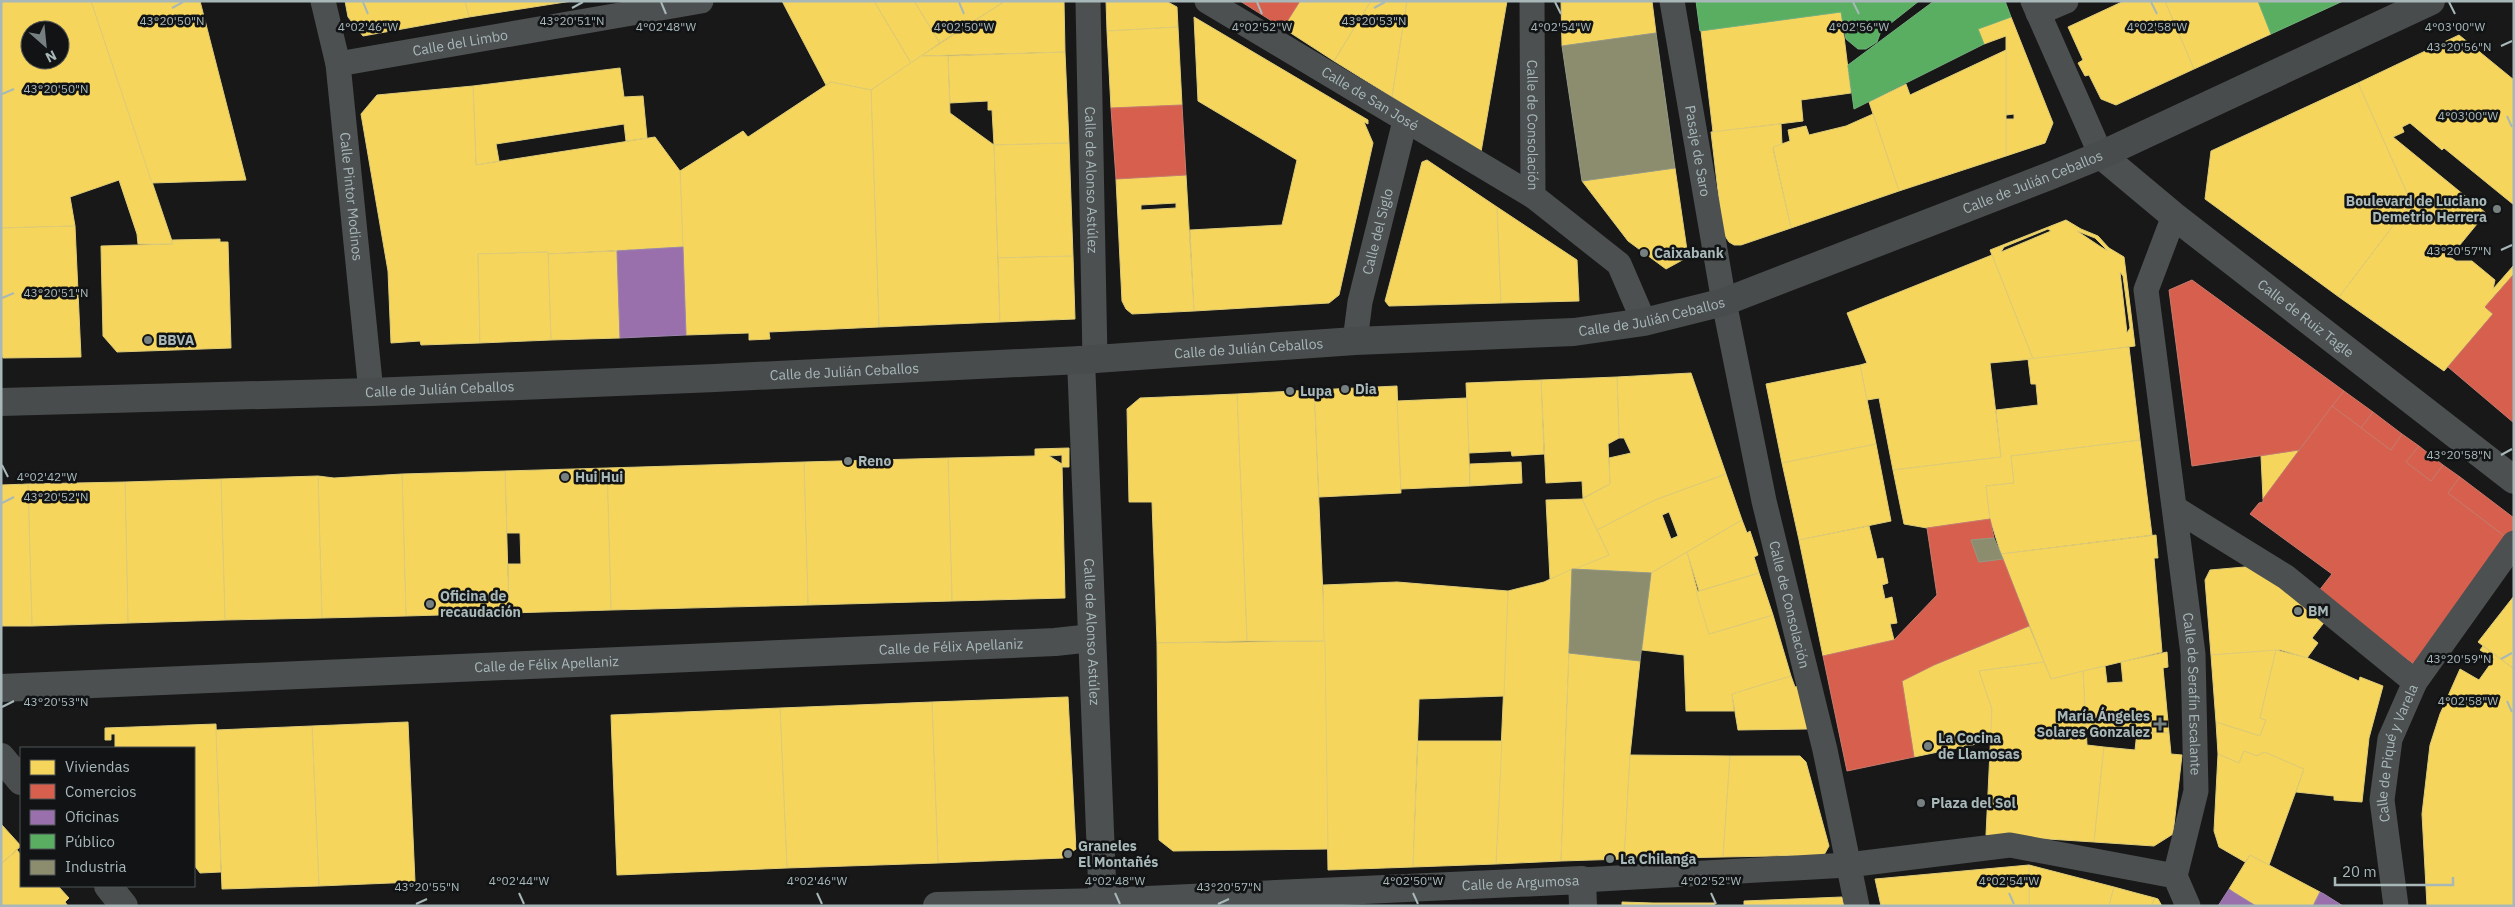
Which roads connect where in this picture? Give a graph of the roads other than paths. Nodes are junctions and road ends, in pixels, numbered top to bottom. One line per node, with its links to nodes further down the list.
1 (322, 1): 10 (street, Calle Pintor Modinos)
2 (702, 1): 10 (street, Calle del Limbo)
3 (1088, 1): 18 (street, Calle de Alonso Astúlez)
4 (1207, 1): 11 (street, Calle de San José)
5 (1532, 1): 13 (street, Calle de Consolación)
6 (1672, 1): 15 (street, Pasaje de Saro)
7 (2066, 1): 9 (street)
8 (2430, 1): 12 (highway, Calle de Julián Ceballos)
9 (2035, 7): 12 (street)
10 (338, 64): 19 (street, Calle Pintor Modinos)
11 (1405, 121): 13 (street, Calle de San José); 17 (street, Calle del Siglo)
12 (2101, 155): 14 (street, Calle de Ruiz Tagle); 15 (highway, Calle de Julián Ceballos)
13 (1532, 196): 16 (street, Calle de Consolación)
14 (2174, 216): 21 (street, Calle de Ruiz Tagle); 22 (street, Calle de Serafín Escalante)
15 (1724, 302): 16 (highway, Calle de Julián Ceballos); 29 (street, Calle de Consolación)
16 (1644, 322): 17 (highway, Calle de Julián Ceballos)
17 (1355, 341): 18 (highway, Calle de Julián Ceballos)
18 (1088, 359): 19 (highway, Calle de Julián Ceballos); 24 (street, Calle de Alonso Astúlez)
19 (370, 392): 20 (highway, Calle de Julián Ceballos)
20 (1, 402)
21 (2514, 480)
22 (2176, 509): 25 (street); 30 (street, Calle de Serafín Escalante)
23 (2514, 543): 25 (street, Calle de Piqué y Varela)
24 (1092, 638): 26 (street, Calle de Félix Apellaniz); 33 (street, Calle de Alonso Astúlez)
25 (2415, 682): 38 (street, Calle de Piqué y Varela)
26 (1, 688)
27 (1, 756): 28 (main road)
28 (20, 780)
29 (1848, 865): 30 (street); 32 (street, Calle de Argumosa); 36 (street, Calle de Consolación)
30 (2175, 876): 37 (street)
31 (109, 887): 34 (main road)
32 (1583, 893): 33 (street, Calle de Argumosa)
33 (1103, 904): 35 (street, Calle de Argumosa)
34 (124, 906)
35 (937, 906)
36 (1857, 906)
37 (2188, 906)
38 (2396, 906)

